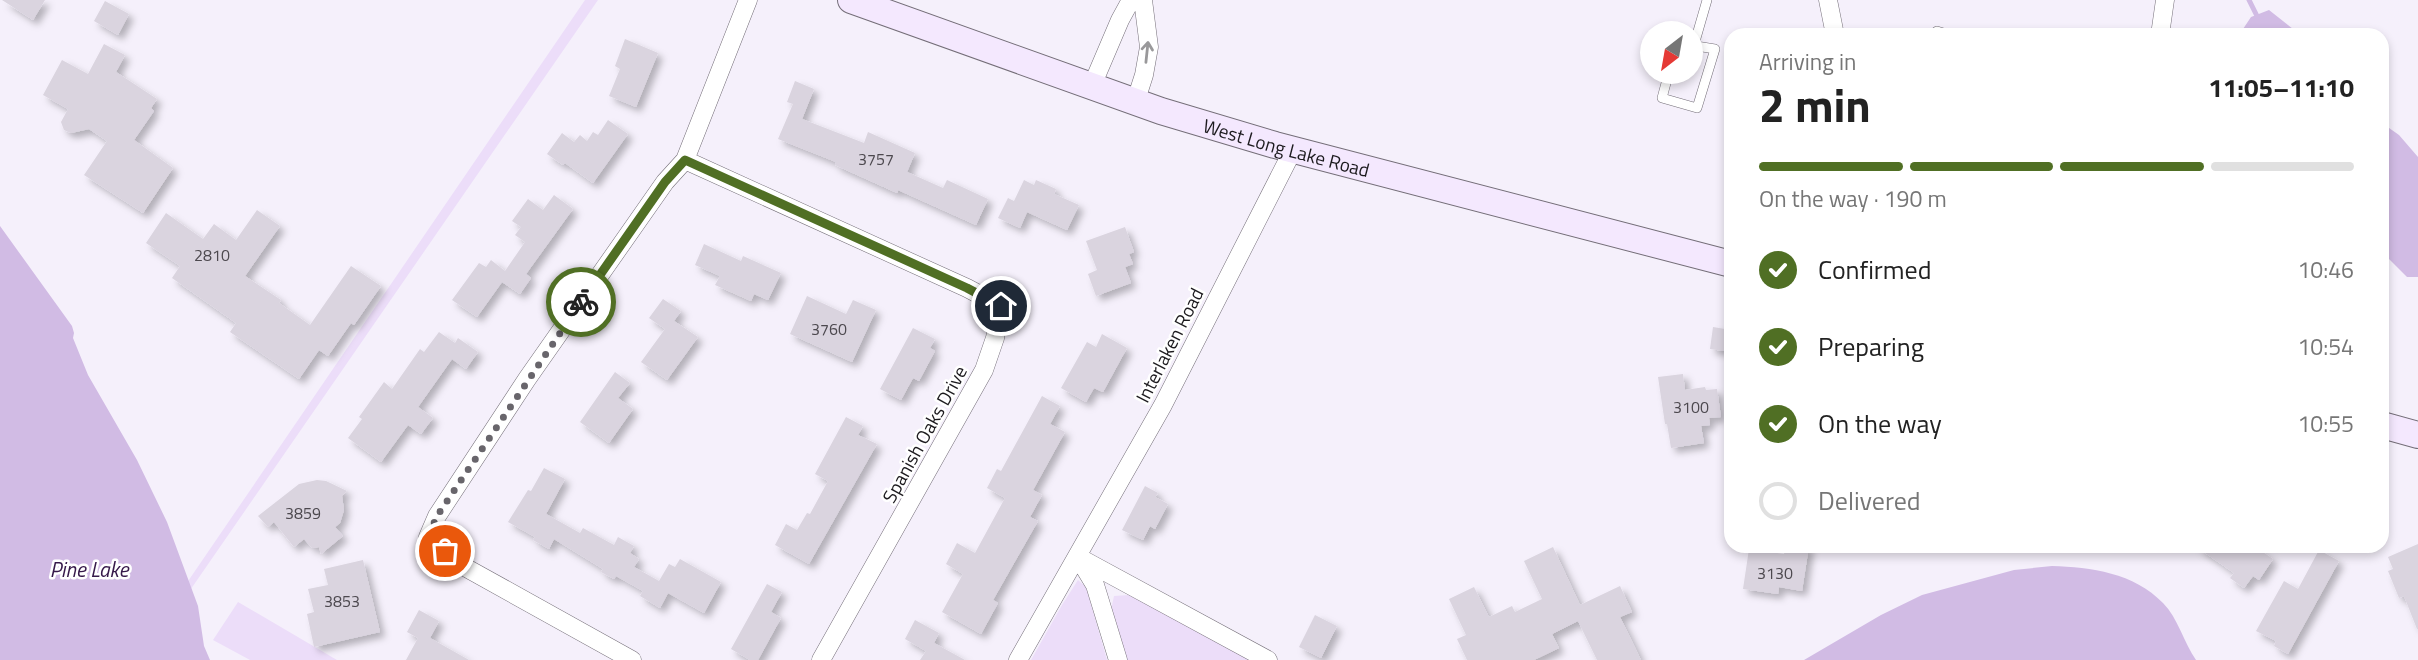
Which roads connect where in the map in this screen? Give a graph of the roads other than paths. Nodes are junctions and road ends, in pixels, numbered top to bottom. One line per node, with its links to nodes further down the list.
1 (748, 0): 16 (street)
2 (851, 0): 13 (main road, West Long Lake Road)
3 (1131, 0): 13 (street)
4 (1143, 0): 14 (street, one-way to 4)
5 (1707, 0): 8 (lane)
6 (1828, 0): 9 (street)
7 (2165, 0): 10 (street)
8 (1700, 21)
9 (1834, 28)
10 (2161, 28)
11 (1703, 47): 12 (lane)
12 (1666, 84)
13 (1091, 88): 14 (main road, West Long Lake Road)
14 (1135, 103): 15 (main road, West Long Lake Road)
15 (1293, 150): 17 (main road, West Long Lake Road); 20 (street, Interlaken Road)
16 (685, 160): 21 (street); 22 (street, Spanish Oaks Drive)
17 (1724, 262)
18 (2389, 427): 19 (main road)
19 (2418, 435)
20 (1078, 557): 23 (street, Interlaken Road); 24 (street); 25 (street)
21 (632, 660)
22 (821, 660)
23 (1018, 660)
24 (1118, 660)
25 (1268, 660)

